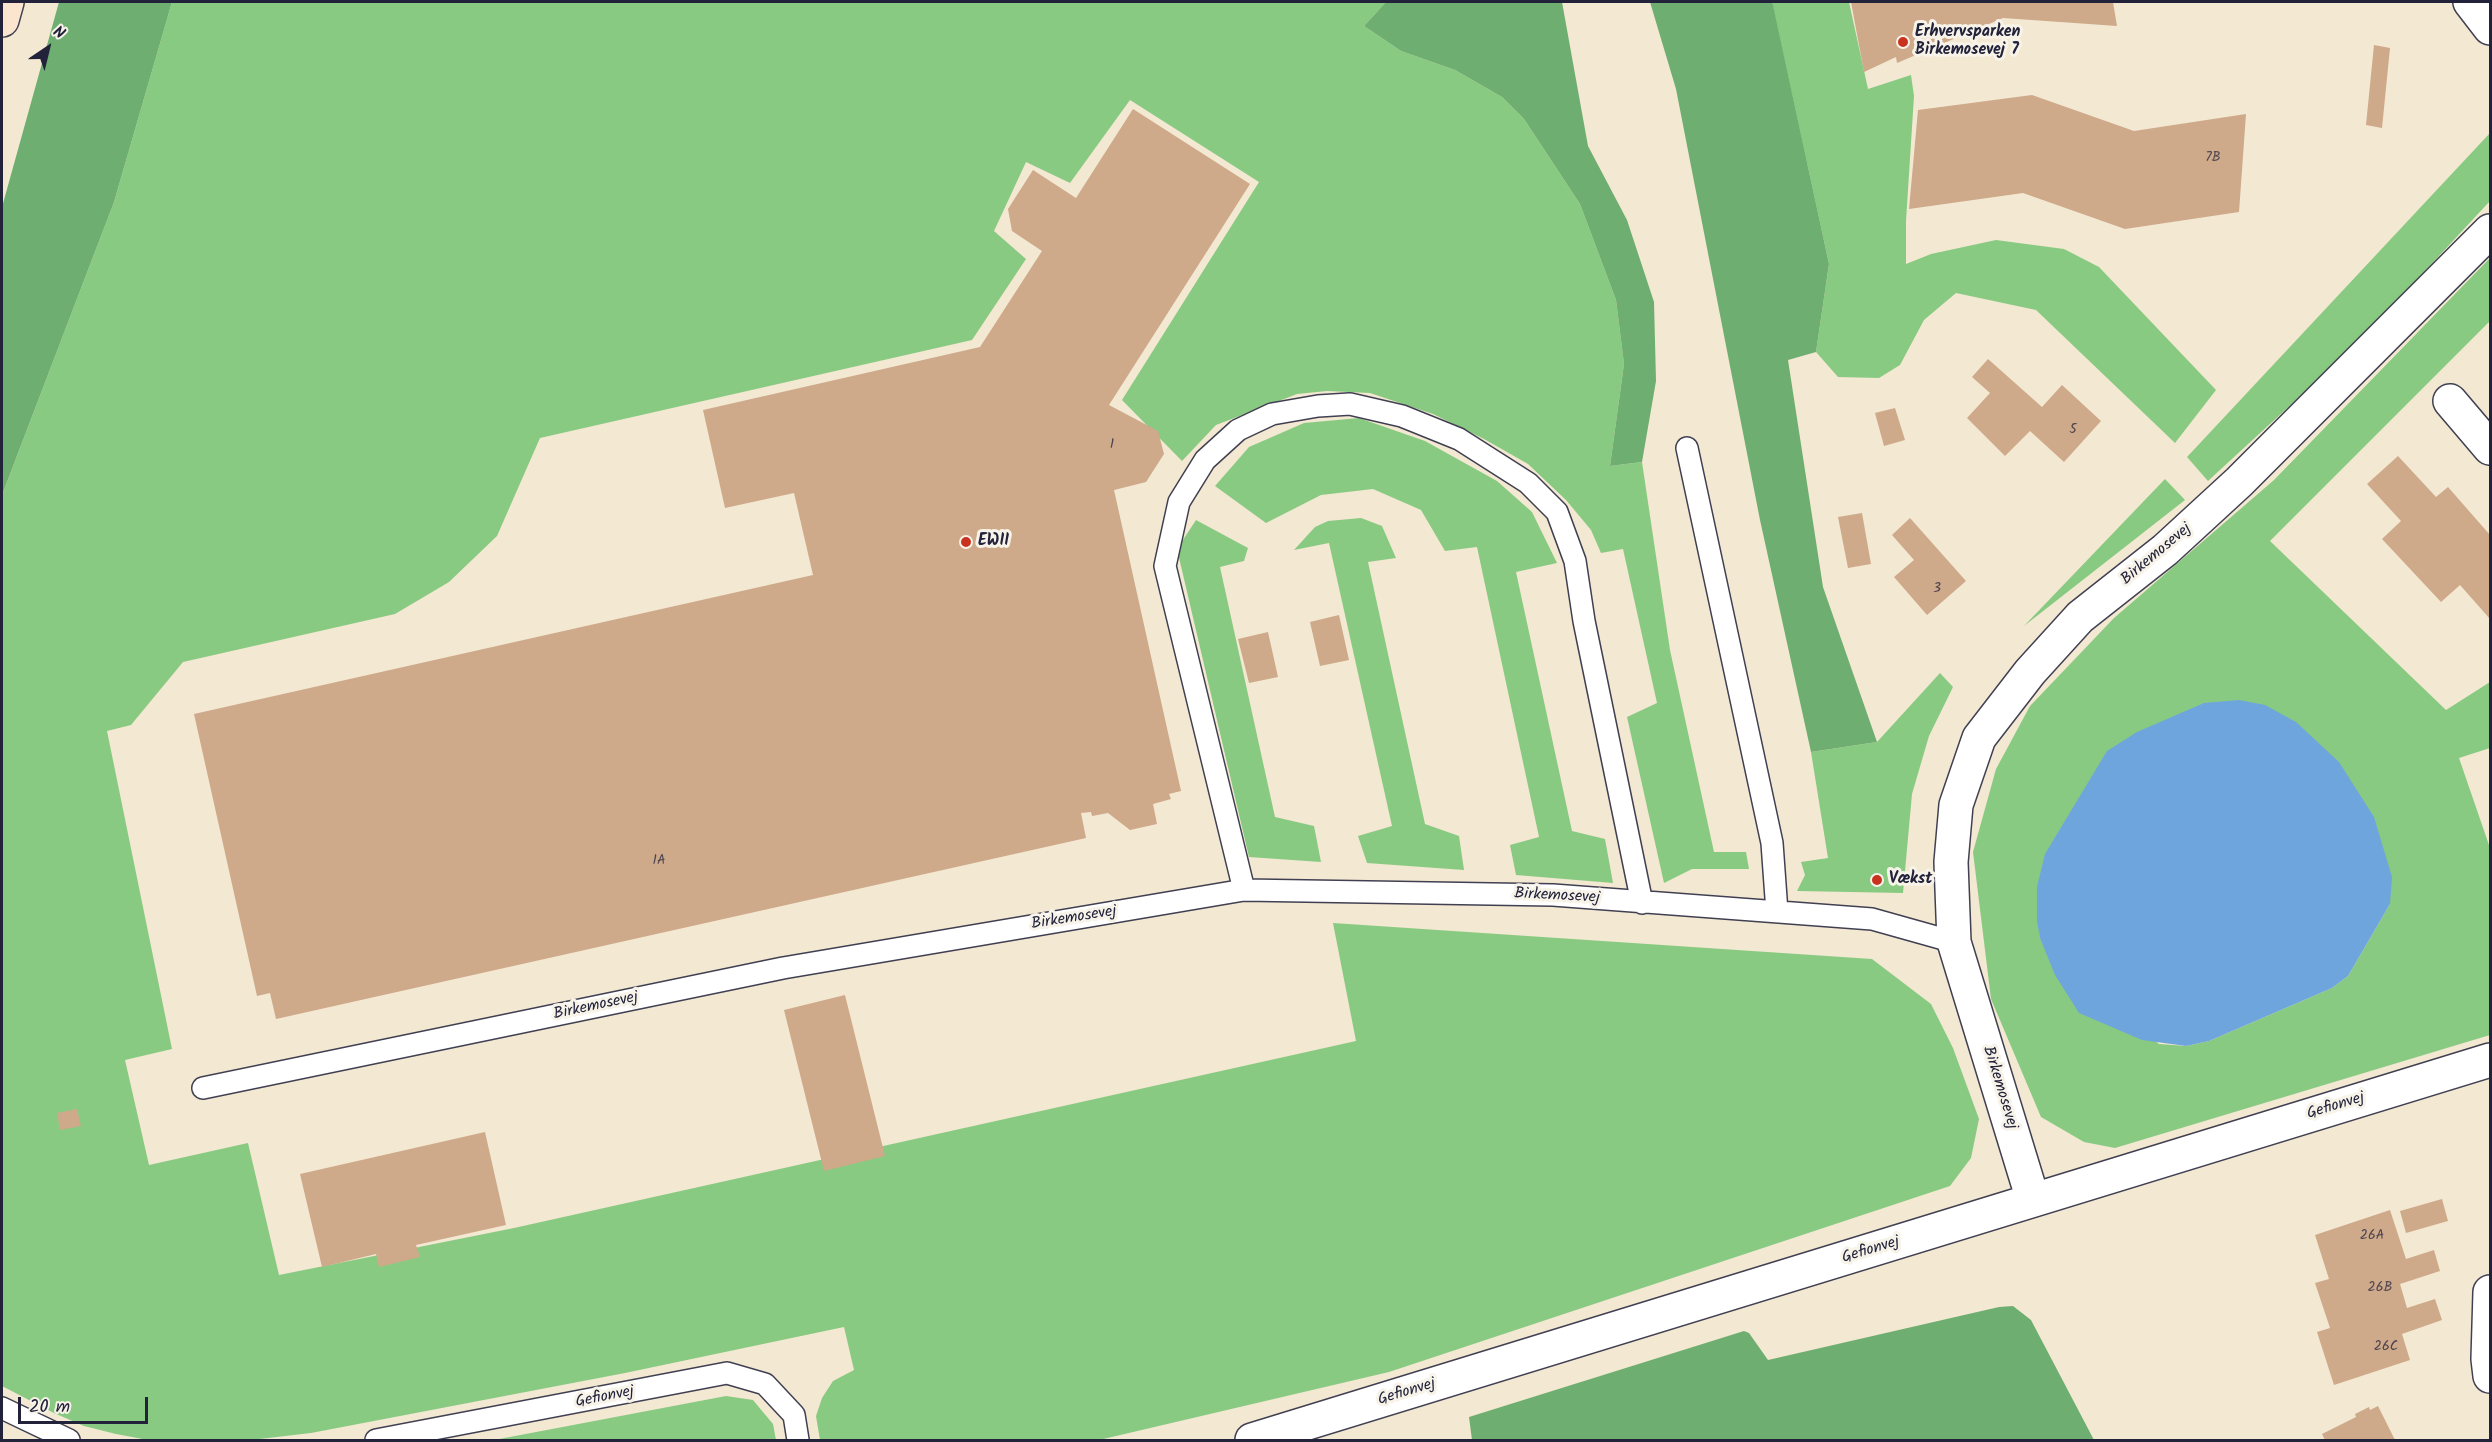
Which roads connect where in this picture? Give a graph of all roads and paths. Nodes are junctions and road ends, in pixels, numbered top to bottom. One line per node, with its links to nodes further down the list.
1 (7, 2): 3 (main road)
2 (2470, 2): 4 (street)
3 (2, 20)
4 (2490, 28)
5 (2490, 231): 12 (street, Birkemosevej)
6 (2450, 401): 8 (street)
7 (1687, 448): 11 (lane)
8 (2490, 448)
9 (1244, 890): 10 (lane, Birkemosevej); 10 (lane); 14 (lane, Birkemosevej)
10 (1642, 903): 11 (lane, Birkemosevej)
11 (1778, 912): 12 (lane, Birkemosevej)
12 (1954, 942): 15 (street, Birkemosevej)
13 (2490, 1060): 15 (street, Gefionvej)
14 (203, 1088)
15 (2033, 1200): 22 (street, Gefionvej)
16 (2490, 1292): 17 (street)
17 (2490, 1376)
18 (2, 1408): 19 (lane)
19 (69, 1440)
20 (376, 1440): 21 (lane, Gefionvej)
21 (798, 1440)
22 (1252, 1440)

